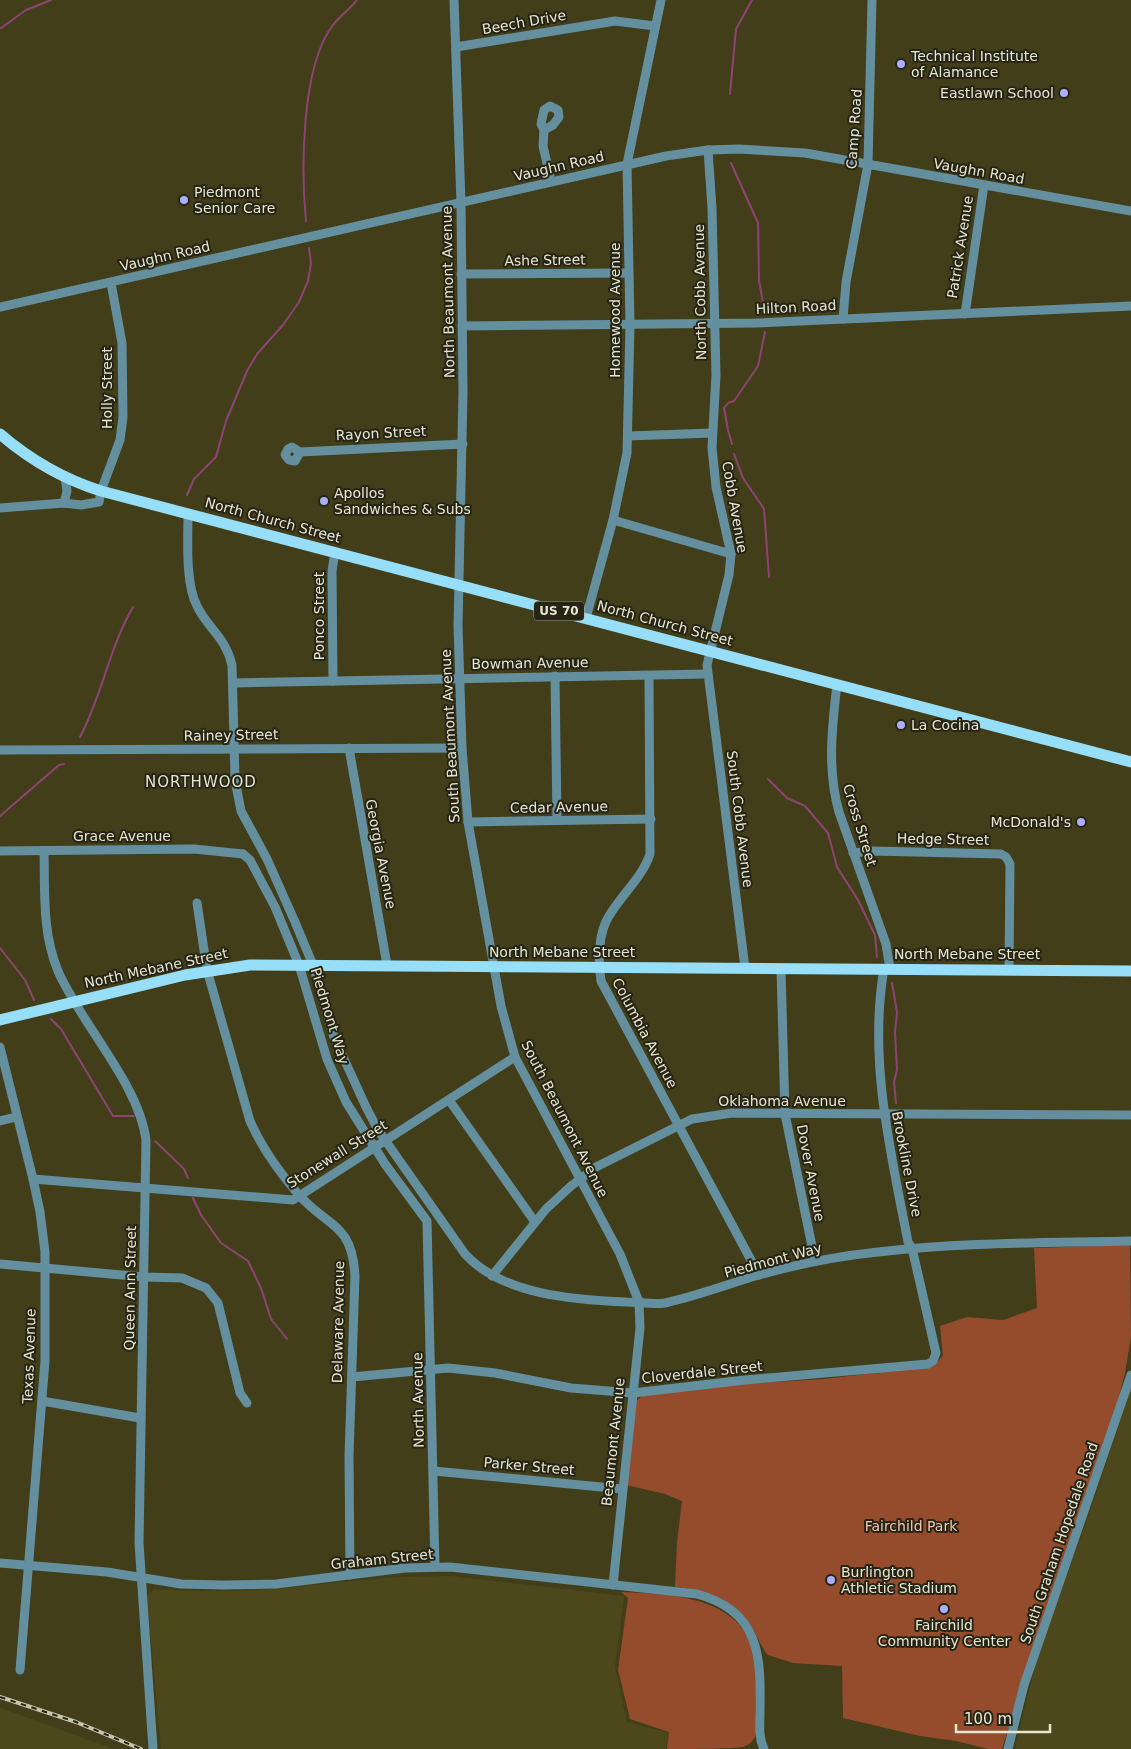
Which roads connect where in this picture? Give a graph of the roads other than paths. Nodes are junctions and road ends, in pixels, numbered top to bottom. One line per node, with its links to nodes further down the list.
1 (454, 0): 5 (street, North Beaumont Avenue)
2 (660, 0): 4 (street, Homewood Avenue)
3 (872, 0): 9 (street, Camp Road)
4 (655, 26): 5 (street, Beech Drive); 8 (street, Homewood Avenue)
5 (456, 47): 12 (street, North Beaumont Avenue)
6 (544, 130): 10 (street)
7 (708, 150): 8 (street, Vaughn Road); 9 (street, Vaughn Road); 21 (street, North Cobb Avenue)
8 (627, 164): 10 (street, Vaughn Road); 14 (street, Homewood Avenue)
9 (868, 164): 11 (street, Vaughn Road); 20 (street, Camp Road)
10 (551, 181): 12 (street, Vaughn Road)
11 (984, 185): 13 (street, Vaughn Road); 19 (street, Patrick Avenue)
12 (461, 202): 15 (street, North Beaumont Avenue); 16 (street, Vaughn Road)
13 (1131, 211)
14 (628, 273): 15 (street, Ashe Street); 22 (street, Homewood Avenue)
15 (461, 274): 23 (street, North Beaumont Avenue)
16 (111, 283): 18 (street, Vaughn Road); 30 (street, Holly Street)
17 (1131, 306): 19 (street, Hilton Road)
18 (0, 307)
19 (965, 314): 20 (street, Hilton Road)
20 (843, 319): 21 (street, Hilton Road)
21 (715, 324): 22 (street, Hilton Road); 24 (street, North Cobb Avenue)
22 (630, 325): 23 (street, Hilton Road); 26 (street, Homewood Avenue)
23 (462, 326): 27 (street, North Beaumont Avenue)
24 (712, 433): 26 (street); 36 (street, Cobb Avenue)
25 (0, 434): 29 (main road, North Church Street / US 70)
26 (628, 436): 34 (street, Homewood Avenue)
27 (463, 444): 28 (street, Rayon Street); 37 (street, North Beaumont Avenue)
28 (300, 452)
29 (65, 477): 30 (main road, North Church Street / US 70); 31 (street)
30 (100, 491): 31 (street); 33 (main road, North Church Street / US 70)
31 (64, 503): 32 (street)
32 (0, 508)
33 (188, 514): 35 (main road, North Church Street / US 70); 45 (street, Piedmont Way)
34 (613, 520): 36 (street); 38 (street, Homewood Avenue)
35 (335, 552): 37 (main road, North Church Street / US 70); 44 (street, Ponco Street)
36 (731, 554): 39 (street, Cobb Avenue)
37 (459, 584): 38 (main road, North Church Street / US 70); 43 (street, South Beaumont Avenue)
38 (586, 618): 39 (main road, North Church Street / US 70)
39 (709, 650): 40 (street, Cobb Avenue); 46 (main road, North Church Street / US 70)
40 (707, 674): 42 (street, Bowman Avenue); 66 (street, South Cobb Avenue)
41 (555, 676): 42 (street, Bowman Avenue); 43 (street, Bowman Avenue); 53 (street)
42 (649, 676): 52 (street, Columbia Avenue)
43 (460, 678): 44 (street, Bowman Avenue); 48 (street, South Beaumont Avenue)
44 (333, 681): 45 (street, Bowman Avenue)
45 (234, 683): 49 (street, Piedmont Way)
46 (838, 684): 51 (main road, North Church Street / US 70); 58 (street, Cross Street)
47 (349, 748): 48 (street, Rainey Street); 49 (street, Rainey Street); 63 (street, Georgia Avenue)
48 (462, 748): 54 (street, South Beaumont Avenue)
49 (234, 749): 50 (street, Rainey Street); 55 (street, Piedmont Way)
50 (0, 750)
51 (1131, 762)
52 (651, 819): 53 (street, Cedar Avenue); 65 (street, Columbia Avenue)
53 (557, 820): 54 (street, Cedar Avenue)
54 (468, 822): 64 (street, South Beaumont Avenue)
55 (258, 843): 59 (street); 62 (street, Piedmont Way)
56 (0, 851): 57 (street, Grace Avenue)
57 (44, 851): 59 (street, Grace Avenue); 72 (street, Queen Ann Street)
58 (853, 853): 68 (street, Cross Street); 70 (street, Hedge Street)
59 (243, 854): 61 (street, Piedmont Way)
60 (197, 903): 69 (street, Delaware Avenue)
61 (299, 965): 62 (main road, North Mebane Street); 69 (main road, North Mebane Street); 84 (street, Piedmont Way)
62 (313, 965): 63 (main road, North Mebane Street); 83 (street, Piedmont Way)
63 (387, 965): 64 (main road, North Mebane Street)
64 (494, 967): 65 (main road, North Mebane Street); 75 (street, South Beaumont Avenue)
65 (599, 968): 66 (main road, North Mebane Street); 82 (street, Columbia Avenue)
66 (745, 968): 67 (main road, North Mebane Street)
67 (781, 969): 68 (main road, North Mebane Street); 77 (street, Dover Avenue)
68 (887, 969): 70 (main road, North Mebane Street); 78 (street, Brookline Drive)
69 (207, 970): 72 (main road, North Mebane Street); 88 (street, Delaware Avenue)
70 (1008, 970): 71 (main road, North Mebane Street)
71 (1131, 971)
72 (74, 1001): 73 (main road, North Mebane Street); 87 (street, Queen Ann Street)
73 (0, 1020)
74 (0, 1047): 80 (street, Texas Avenue)
75 (515, 1057): 76 (street, Stonewall Street); 85 (street, South Beaumont Avenue)
76 (449, 1100): 83 (street, Stonewall Street); 89 (street)
77 (785, 1114): 78 (street, Oklahoma Avenue); 82 (street, Oklahoma Avenue); 94 (street, Dover Avenue)
78 (884, 1115): 79 (street, Oklahoma Avenue); 93 (street, Brookline Drive)
79 (1131, 1116)
80 (16, 1117): 81 (street); 86 (street, Texas Avenue)
81 (0, 1121)
82 (679, 1124): 85 (street, Oklahoma Avenue); 97 (street, Columbia Avenue)
83 (385, 1140): 84 (street, Stonewall Street); 90 (street, Piedmont Way)
84 (374, 1147): 88 (street, Stonewall Street); 91 (street, Piedmont Way)
85 (580, 1178): 89 (street, Oklahoma Avenue); 100 (street, South Beaumont Avenue)
86 (33, 1179): 87 (street, Stonewall Street); 96 (street, Texas Avenue)
87 (146, 1187): 88 (street, Stonewall Street); 99 (street, Queen Ann Street)
88 (300, 1196): 104 (street, Delaware Avenue)
89 (535, 1222): 98 (street, Oklahoma Avenue)
90 (447, 1229): 91 (street); 98 (street, Piedmont Way)
91 (429, 1232): 102 (street, North Avenue)
92 (1131, 1241): 93 (street, Piedmont Way)
93 (912, 1248): 94 (street, Piedmont Way); 101 (street, Brookline Drive)
94 (814, 1261): 97 (street, Piedmont Way)
95 (0, 1264): 96 (street)
96 (45, 1268): 99 (street); 106 (street, Texas Avenue)
97 (759, 1275): 100 (street, Piedmont Way)
98 (492, 1276): 100 (street, Piedmont Way)
99 (144, 1277): 107 (street); 108 (street, Queen Ann Street)
100 (639, 1302): 105 (street, Beaumont Avenue)
101 (935, 1359): 105 (street, Cloverdale Street)
102 (431, 1368): 104 (street, Cloverdale Street); 105 (street, Cloverdale Street); 109 (street, North Avenue)
103 (1131, 1375): 120 (street, South Graham Hopedale Road)
104 (352, 1377): 114 (street, Delaware Avenue)
105 (633, 1393): 110 (street, Beaumont Avenue)
106 (42, 1401): 108 (street); 112 (street, Texas Avenue)
107 (247, 1404)
108 (140, 1418): 115 (street, Queen Ann Street)
109 (434, 1471): 110 (street, Parker Street); 113 (street, North Avenue)
110 (622, 1489): 116 (street, Beaumont Avenue)
111 (0, 1563): 112 (street, Graham Street)
112 (28, 1566): 115 (street, Graham Street); 117 (street, Texas Avenue)
113 (435, 1567): 114 (street, Graham Street); 116 (street, Graham Street)
114 (350, 1575): 115 (street, Graham Street)
115 (141, 1578): 118 (street, Queen Ann Street)
116 (613, 1585): 119 (street, Graham Street)
117 (20, 1670)
118 (153, 1749)
119 (764, 1749)
120 (1008, 1749)

